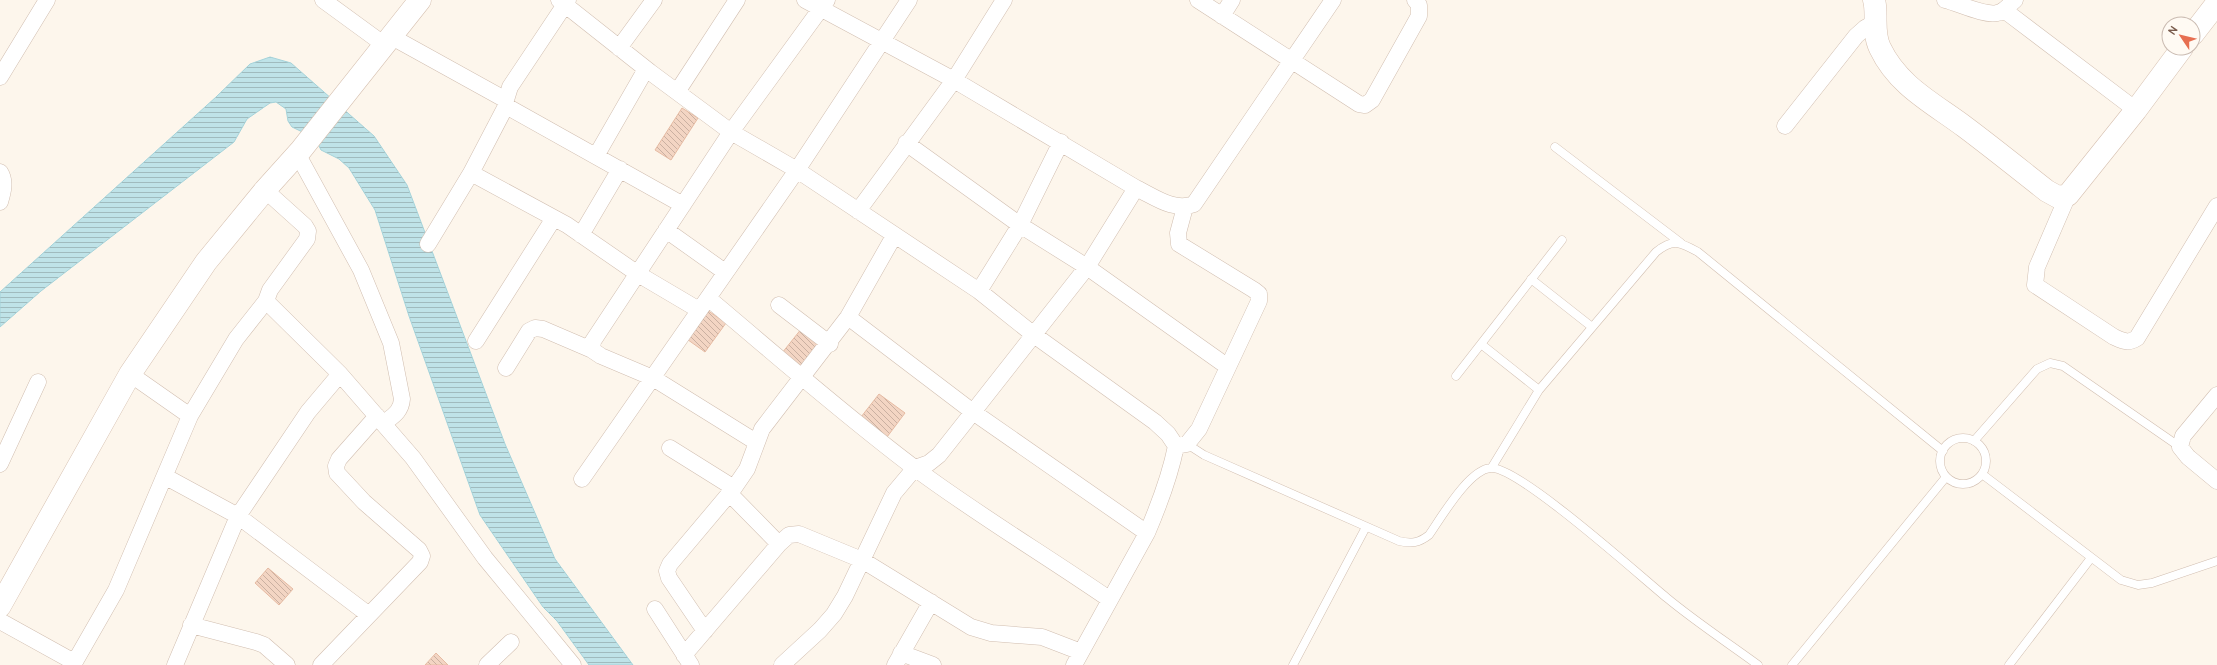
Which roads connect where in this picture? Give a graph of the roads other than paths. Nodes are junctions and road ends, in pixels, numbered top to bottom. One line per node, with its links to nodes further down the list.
1 (47, 0): 27 (street)
2 (323, 0): 22 (street)
3 (420, 0): 22 (street)
4 (654, 0): 23 (street)
5 (737, 0): 29 (street)
6 (805, 0): 16 (street)
7 (909, 0): 21 (street)
8 (1004, 0): 28 (street)
9 (1198, 0): 19 (street)
10 (1232, 0): 19 (street)
11 (1333, 0): 25 (street)
12 (1415, 0): 25 (street)
13 (1945, 0): 17 (street)
14 (564, 2): 23 (street); 30 (street)
15 (2212, 3): 20 (street)
16 (824, 5): 21 (street); 33 (street)
17 (2009, 5): 31 (street)
18 (1877, 7): 32 (street); 45 (street)
19 (1222, 16): 25 (street)
20 (2201, 21)
21 (882, 41): 28 (street); 40 (street)
22 (389, 42): 30 (street); 37 (street)
23 (619, 48): 26 (street)
24 (2176, 56): 31 (street)
25 (1291, 60): 49 (street)
26 (646, 69): 29 (street); 38 (street)
27 (0, 77)
28 (954, 80): 34 (street); 35 (street)
29 (677, 92): 33 (street)
30 (506, 103): 38 (street); 42 (street)
31 (2136, 110): 45 (street)
32 (1785, 126)
33 (732, 132): 40 (street); 47 (street)
34 (1061, 142): 43 (street); 52 (street)
35 (906, 143): 50 (street); 52 (street)
36 (1555, 147): 57 (lane)
37 (300, 153): 44 (street); 86 (street)
38 (596, 156): 39 (street)
39 (620, 169): 47 (street); 54 (street)
40 (796, 170): 50 (street); 60 (street)
41 (0, 172): 46 (street)
42 (471, 173): 51 (street); 58 (street)
43 (1136, 188): 49 (street); 59 (street)
44 (265, 190): 64 (street); 76 (street)
45 (2068, 195): 48 (street)
46 (0, 202)
47 (683, 205): 53 (street)
48 (2217, 206)
49 (1185, 208): 74 (street)
50 (858, 211): 55 (street)
51 (554, 218): 54 (street); 70 (street)
52 (1020, 225): 59 (street); 63 (street)
53 (666, 230): 60 (street); 61 (street)
54 (581, 235): 61 (street)
55 (894, 236): 63 (street); 67 (street)
56 (1562, 240): 62 (lane)
57 (1681, 243): 68 (lane); 92 (lane)
58 (428, 244)
59 (1087, 267): 69 (street); 74 (street)
60 (726, 272): 65 (street)
61 (638, 274): 65 (street); 73 (street)
62 (1531, 279): 68 (lane); 72 (lane)
63 (979, 291): 69 (street)
64 (266, 301): 77 (street); 85 (street)
65 (703, 304): 79 (street); 80 (street)
66 (779, 305): 71 (street)
67 (848, 317): 71 (street); 84 (street)
68 (1592, 327): 82 (lane)
69 (1034, 335): 84 (street); 89 (street)
70 (476, 341)
71 (830, 344): 79 (street)
72 (1481, 344): 78 (lane); 82 (lane)
73 (592, 350): 75 (street); 80 (street)
74 (1228, 367): 89 (street)
75 (506, 368)
76 (130, 374): 85 (street); 110 (street)
77 (340, 374): 86 (street); 102 (street)
78 (1456, 376)
79 (802, 377): 88 (street); 95 (street)
80 (653, 378): 88 (street); 99 (street)
81 (38, 382): 93 (street)
82 (1538, 390): 94 (lane)
83 (2217, 395): 90 (street)
84 (973, 412): 95 (street); 104 (street)
85 (190, 416): 97 (street)
86 (380, 420): 113 (street); 126 (street)
87 (1974, 441): 90 (lane); 92 (lane); 96 (lane)
88 (756, 442): 101 (street)
89 (1181, 445): 103 (lane); 104 (street)
90 (2180, 447): 100 (street)
91 (670, 448): 101 (street)
92 (1943, 450): 98 (lane)
93 (0, 464)
94 (1492, 467): 103 (lane); 130 (lane)
95 (915, 468): 107 (street); 109 (street)
96 (1982, 474): 98 (lane); 106 (lane)
97 (166, 477): 102 (street); 121 (street)
98 (1946, 477): 131 (lane)
99 (582, 479)
100 (2217, 481)
101 (732, 491): 105 (street); 116 (street)
102 (238, 516): 113 (street); 115 (street)
103 (1366, 527): 129 (lane)
104 (1147, 533): 109 (street)
105 (779, 544): 107 (street); 116 (street)
106 (2092, 558): 108 (lane); 132 (lane)
107 (862, 560): 111 (street); 127 (street)
108 (2217, 560)
109 (1109, 599): 118 (street)
110 (1, 601)
111 (932, 602): 118 (street); 119 (street)
112 (655, 609): 120 (street)
113 (369, 615): 124 (street)
114 (0, 621): 121 (street)
115 (191, 625): 122 (street); 123 (street)
116 (705, 631): 120 (street)
117 (511, 642): 125 (street)
118 (1077, 658)
119 (898, 659): 128 (street)
120 (688, 660)
121 (73, 664)
122 (175, 665)
123 (287, 665)
124 (321, 665)
125 (487, 665)
126 (573, 665)
127 (782, 665)
128 (933, 665)
129 (1293, 665)
130 (1758, 665)
131 (1792, 665)
132 (2009, 665)

